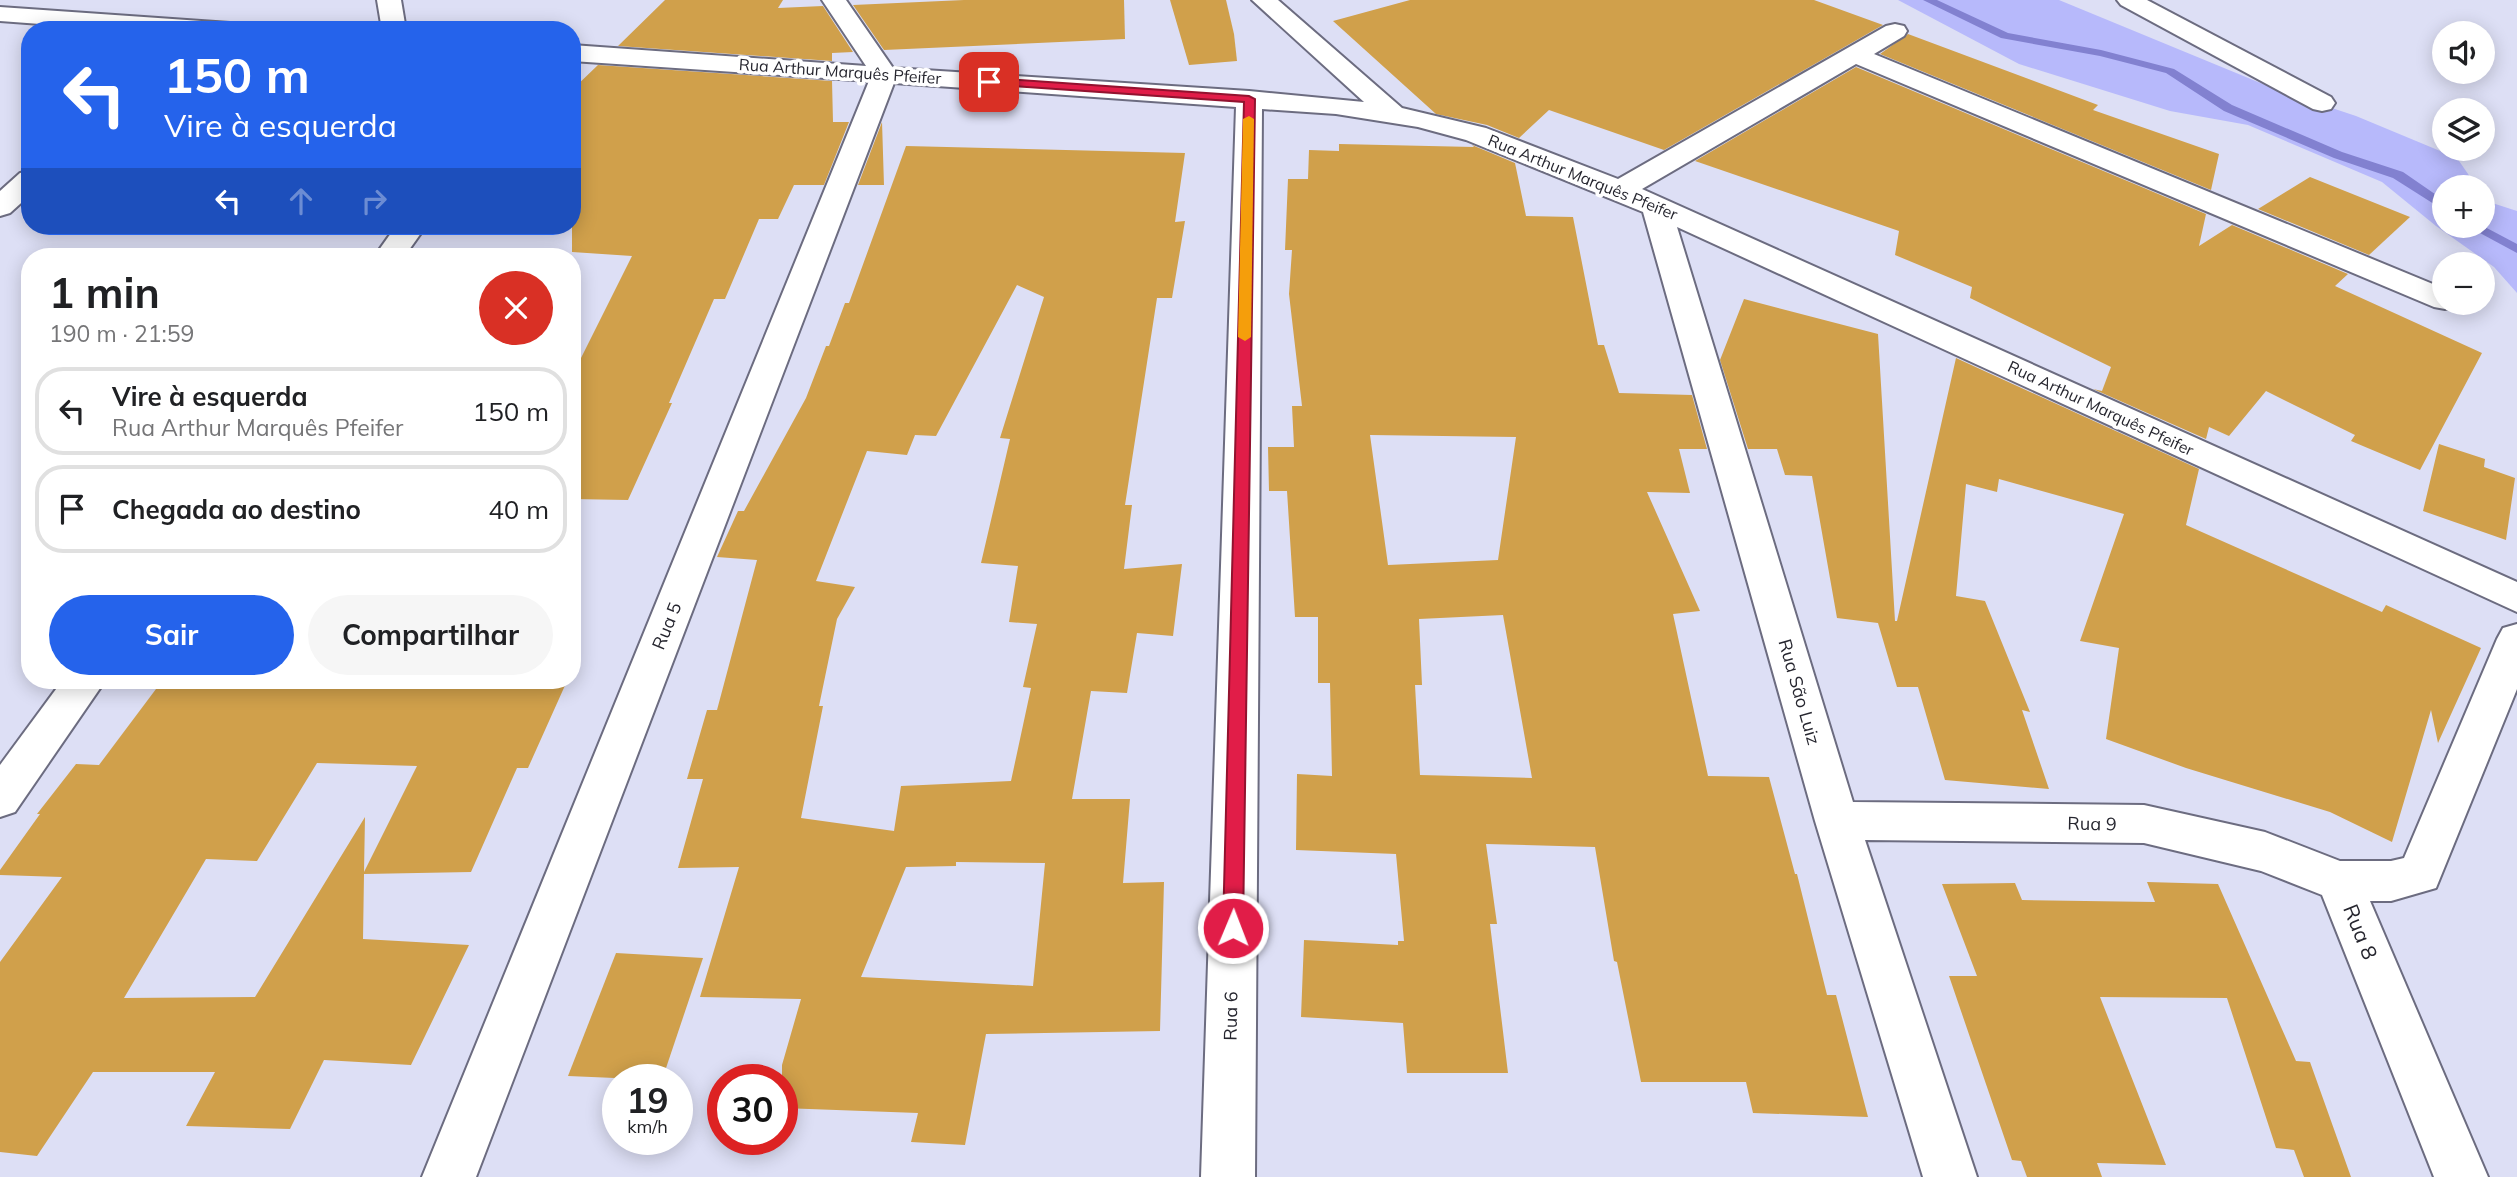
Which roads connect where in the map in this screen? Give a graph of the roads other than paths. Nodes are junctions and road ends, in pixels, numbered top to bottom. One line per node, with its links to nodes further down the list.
1 (389, 0): 7 (street)
2 (834, 0): 11 (street)
3 (1264, 0): 14 (street)
4 (2129, 0): 13 (street)
5 (0, 14): 6 (street)
6 (96, 21)
7 (392, 21)
8 (1895, 31): 10 (street)
9 (581, 54): 11 (street, Rua Arthur Marquês Pfeifer)
10 (1855, 55): 16 (street); 18 (street)
11 (885, 75): 12 (street, Rua Arthur Marquês Pfeifer); 25 (street, Rua 5)
12 (1249, 99): 14 (street, Rua Arthur Marquês Pfeifer); 26 (street, Rua 6)
13 (2322, 103)
14 (1392, 114): 16 (street, Rua Arthur Marquês Pfeifer)
15 (21, 187): 17 (street)
16 (1638, 197): 19 (street, Rua Arthur Marquês Pfeifer); 23 (street, Rua São Luiz)
17 (0, 207)
18 (2432, 294)
19 (2517, 598)
20 (2517, 639): 24 (street, Rua 8)
21 (79, 689): 22 (street)
22 (0, 799)
23 (1837, 821): 24 (street, Rua 9); 27 (street, Rua São Luiz)
24 (2339, 881): 28 (street, Rua 8)
25 (449, 1177)
26 (1228, 1177)
27 (1950, 1177)
28 (2461, 1177)

